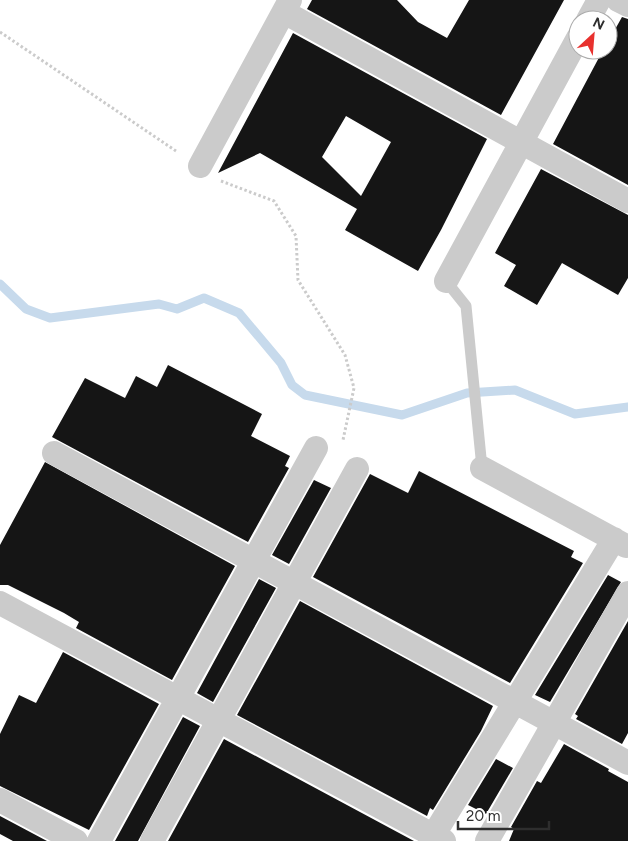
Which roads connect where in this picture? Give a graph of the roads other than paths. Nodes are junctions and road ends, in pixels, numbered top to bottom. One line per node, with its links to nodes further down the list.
1 (618, 0): 2 (street)
2 (628, 5)
3 (287, 6): 5 (street); 6 (street)
4 (568, 56): 5 (street)
5 (521, 143): 7 (street); 8 (street)
6 (200, 166)
7 (628, 201)
8 (446, 281): 11 (lane)
9 (316, 448): 14 (street)
10 (54, 453): 14 (street)
11 (482, 468): 13 (street)
12 (357, 469): 15 (street)
13 (621, 543): 19 (street)
14 (253, 561): 15 (street); 18 (street)
15 (294, 582): 19 (street); 20 (street)
16 (628, 593): 21 (street)
17 (0, 603): 18 (street)
18 (178, 698): 20 (street); 26 (street)
19 (515, 701): 21 (street); 24 (street)
20 (218, 720): 24 (street); 27 (street)
21 (554, 723): 22 (street); 28 (street)
22 (628, 763)
23 (0, 800): 25 (street)
24 (436, 839)
25 (76, 841)
26 (99, 841)
27 (152, 841)
28 (487, 841)

